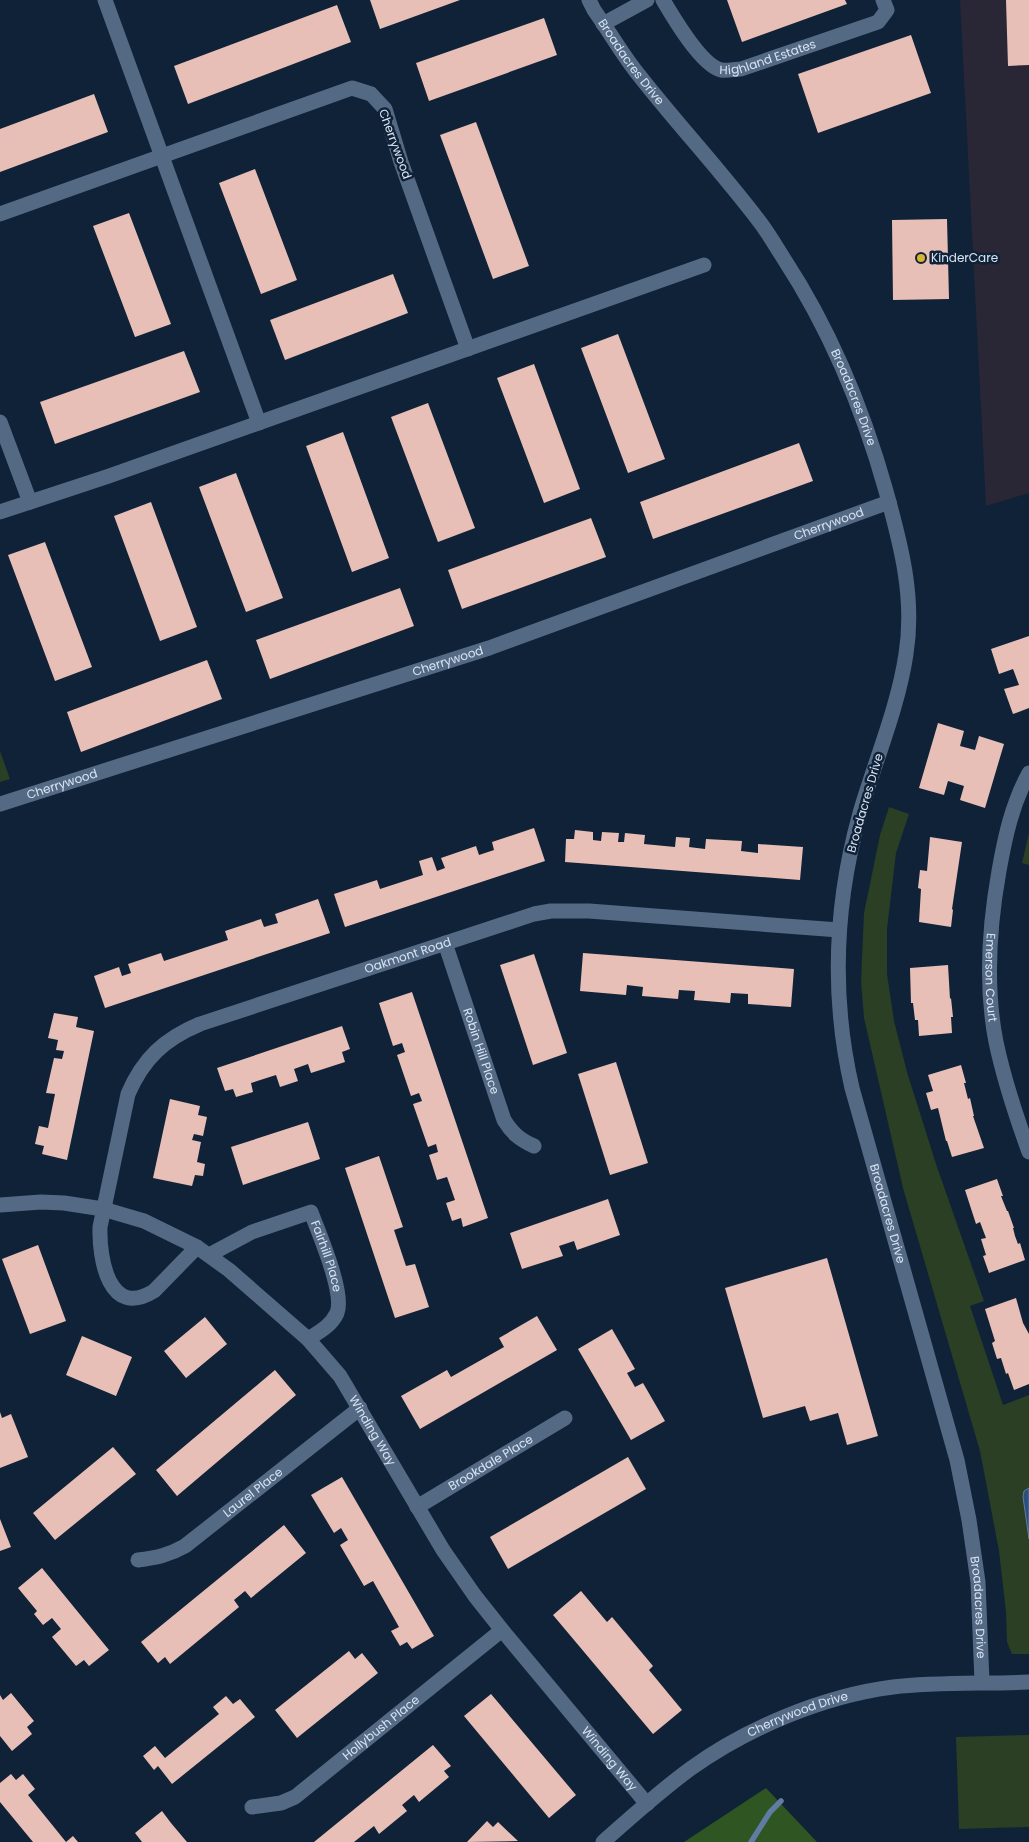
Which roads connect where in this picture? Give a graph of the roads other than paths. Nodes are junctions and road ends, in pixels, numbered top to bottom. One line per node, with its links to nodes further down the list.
1 (105, 0): 7 (street)
2 (589, 0): 6 (street, Broadacres Drive)
3 (647, 0): 6 (street)
4 (663, 0): 5 (street, Highland Estates)
5 (883, 0)
6 (604, 24): 14 (street, Broadacres Drive)
7 (162, 155): 8 (street, Cherrywood); 10 (street, Cherrywood); 12 (street)
8 (0, 214)
9 (704, 265): 10 (street)
10 (468, 349): 12 (street)
11 (0, 422): 13 (street)
12 (259, 423): 13 (street)
13 (30, 502): 15 (street)
14 (889, 502): 17 (street, Cherrywood); 18 (street, Broadacres Drive)
15 (0, 512)
16 (1029, 773): 21 (street, Emerson Court)
17 (0, 804)
18 (839, 930): 19 (street, Oakmont Road); 31 (street, Broadacres Drive)
19 (445, 943): 20 (street, Robin Hill Place); 23 (street, Oakmont Road)
20 (534, 1146)
21 (1029, 1152)
22 (0, 1205): 23 (street, Winding Way)
23 (103, 1209): 24 (street, Winding Way); 24 (street, Oakmont Road)
24 (203, 1251): 25 (street, Winding Way); 25 (street, Fairhill Place)
25 (308, 1339): 26 (street, Winding Way)
26 (360, 1408): 28 (street, Winding Way); 29 (street, Laurel Place)
27 (565, 1418): 28 (street, Brookdale Place)
28 (417, 1507): 30 (street, Winding Way)
29 (138, 1560)
30 (502, 1630): 33 (street, Winding Way); 34 (street, Hollybush Place)
31 (982, 1682): 32 (street, Cherrywood Drive); 33 (street, Cherrywood Drive)
32 (1029, 1682)
33 (647, 1804): 35 (street, Cherrywood Drive)
34 (252, 1807)
35 (603, 1842)

